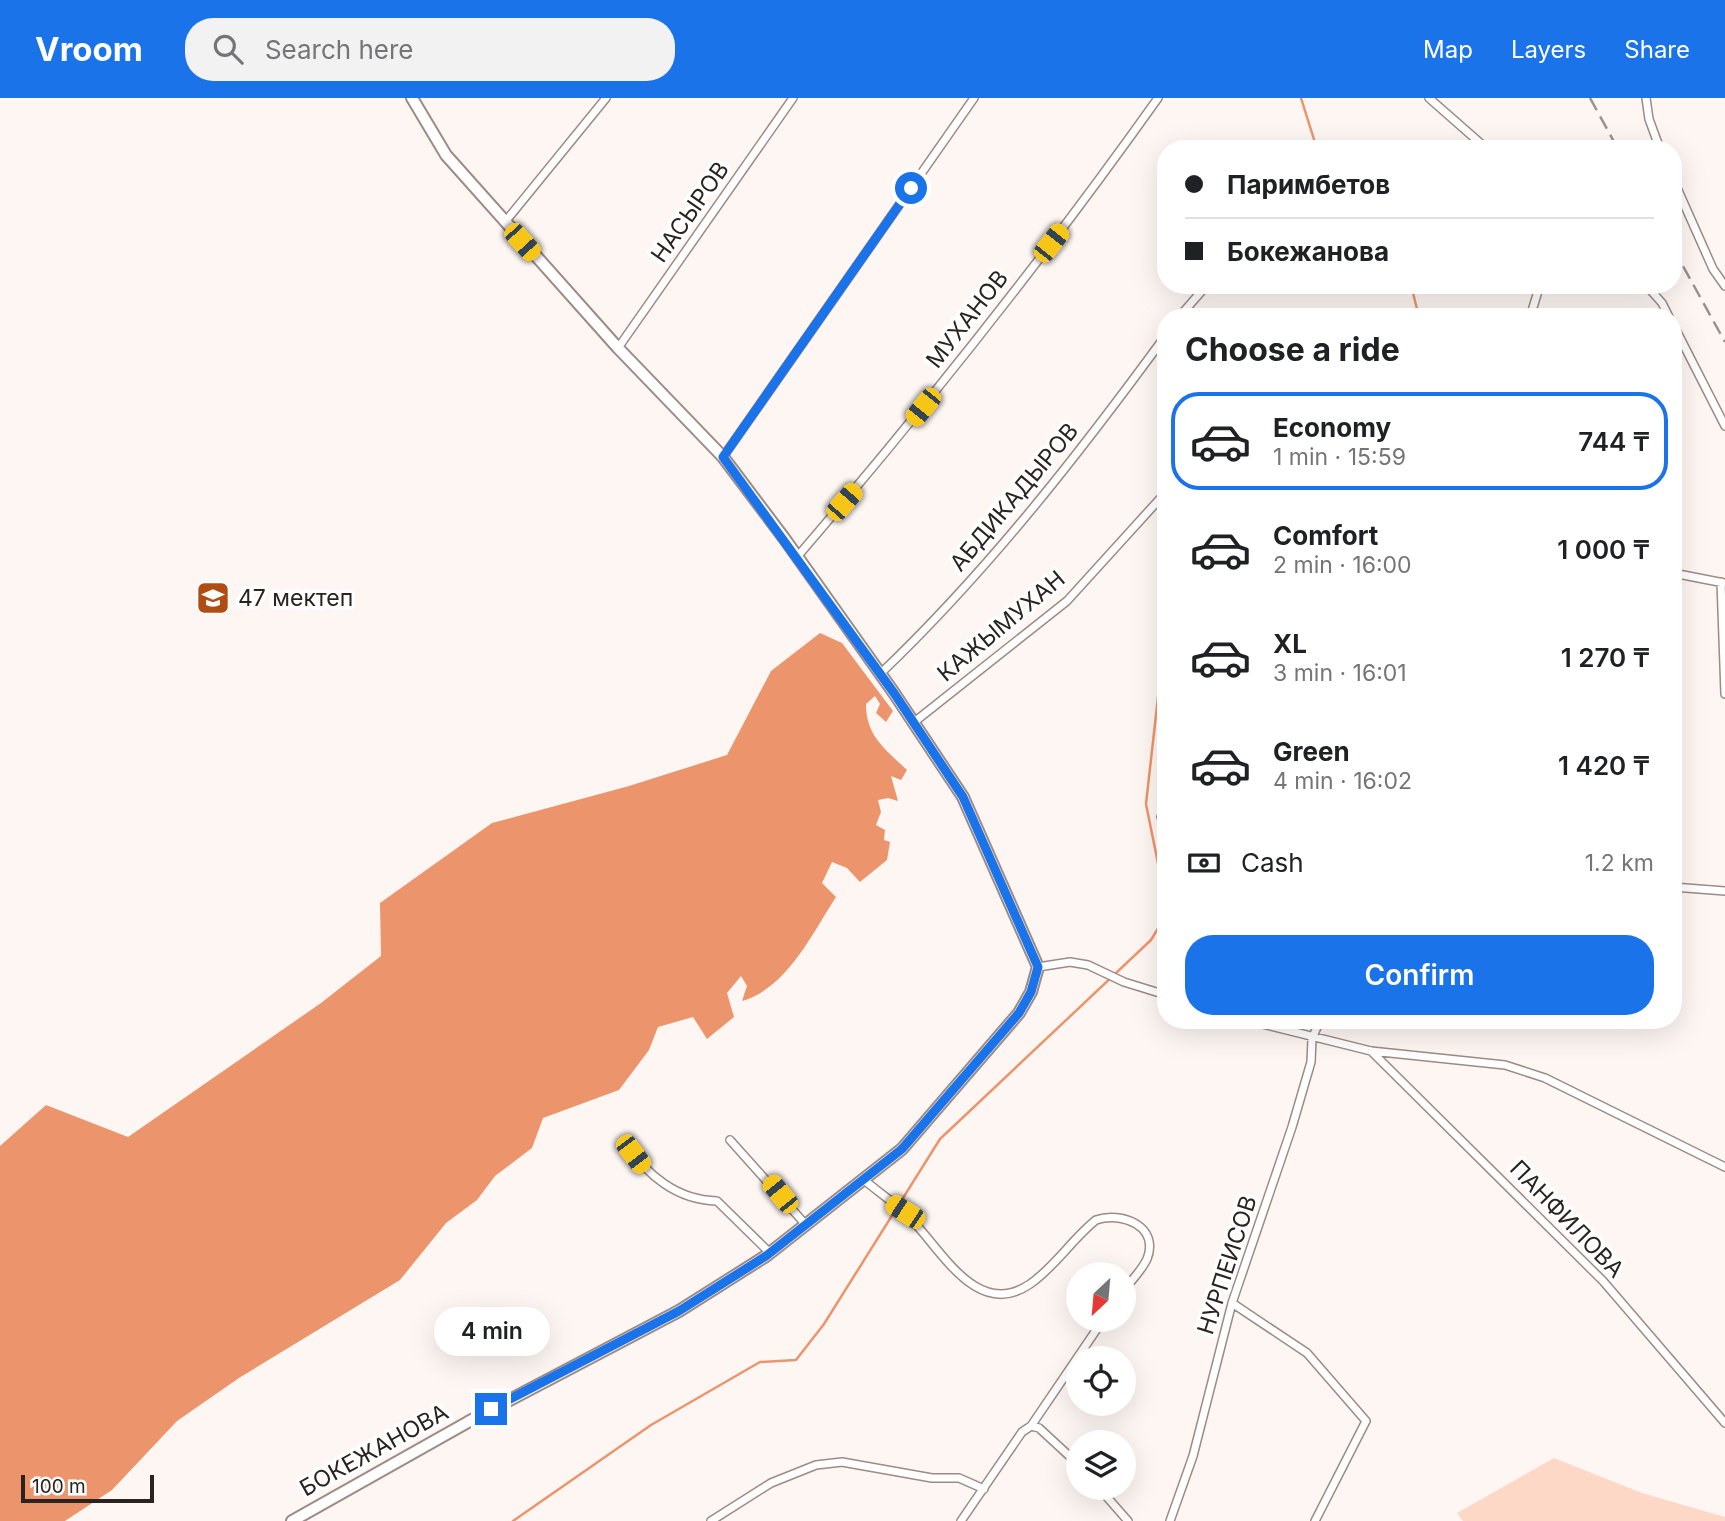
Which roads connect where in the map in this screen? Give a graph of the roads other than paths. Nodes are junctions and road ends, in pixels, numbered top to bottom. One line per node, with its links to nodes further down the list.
1 (412, 98): 11 (street)
2 (606, 98): 11 (street)
3 (793, 98): 19 (street, НАСЫРОВ)
4 (974, 98): 21 (street)
5 (1158, 98): 23 (street, МУХАНОВ)
6 (1429, 98): 8 (street)
7 (1646, 98): 9 (street)
8 (1477, 140)
9 (1657, 140)
10 (1682, 198): 12 (street)
11 (505, 222): 19 (street)
12 (1725, 286)
13 (1199, 294): 15 (street)
14 (1654, 294): 16 (street)
15 (1187, 308)
16 (1664, 308)
17 (1682, 342): 20 (street)
18 (1157, 347): 26 (street, АБДИКАДЫРОВ)
19 (618, 348): 21 (street)
20 (1725, 426)
21 (723, 457): 23 (street)
22 (1157, 502): 28 (street, КАЖЫМУХАН)
23 (797, 557): 26 (street)
24 (1682, 575): 25 (street)
25 (1723, 583): 27 (street)
26 (880, 674): 28 (street)
27 (1725, 694)
28 (913, 723): 31 (street)
29 (1682, 888): 30 (street)
30 (1725, 891)
31 (1038, 967): 32 (street); 40 (street, БОКЕЖАНОВА)
32 (1157, 992)
33 (1277, 1029): 35 (street)
34 (1316, 1029): 35 (street, НУРПЕИСОВ)
35 (1312, 1039): 36 (street); 44 (street, НУРПЕИСОВ)
36 (1371, 1051): 39 (street); 46 (street, ПАНФИЛОВА)
37 (730, 1140): 41 (street)
38 (624, 1143): 42 (street)
39 (1725, 1167)
40 (863, 1179): 41 (street, БОКЕЖАНОВА); 43 (street)
41 (806, 1225): 42 (street, БОКЕЖАНОВА)
42 (770, 1253): 51 (street, БОКЕЖАНОВА)
43 (1136, 1273)
44 (1232, 1303): 55 (street, НУРПЕИСОВ); 56 (street)
45 (1094, 1332): 47 (street)
46 (1725, 1423)
47 (1031, 1426): 48 (street); 49 (street)
48 (1066, 1453)
49 (984, 1489): 52 (street); 53 (street)
50 (1110, 1500): 54 (street)
51 (292, 1521)
52 (710, 1521)
53 (961, 1521)
54 (1128, 1521)
55 (1170, 1521)
56 (1315, 1521)

